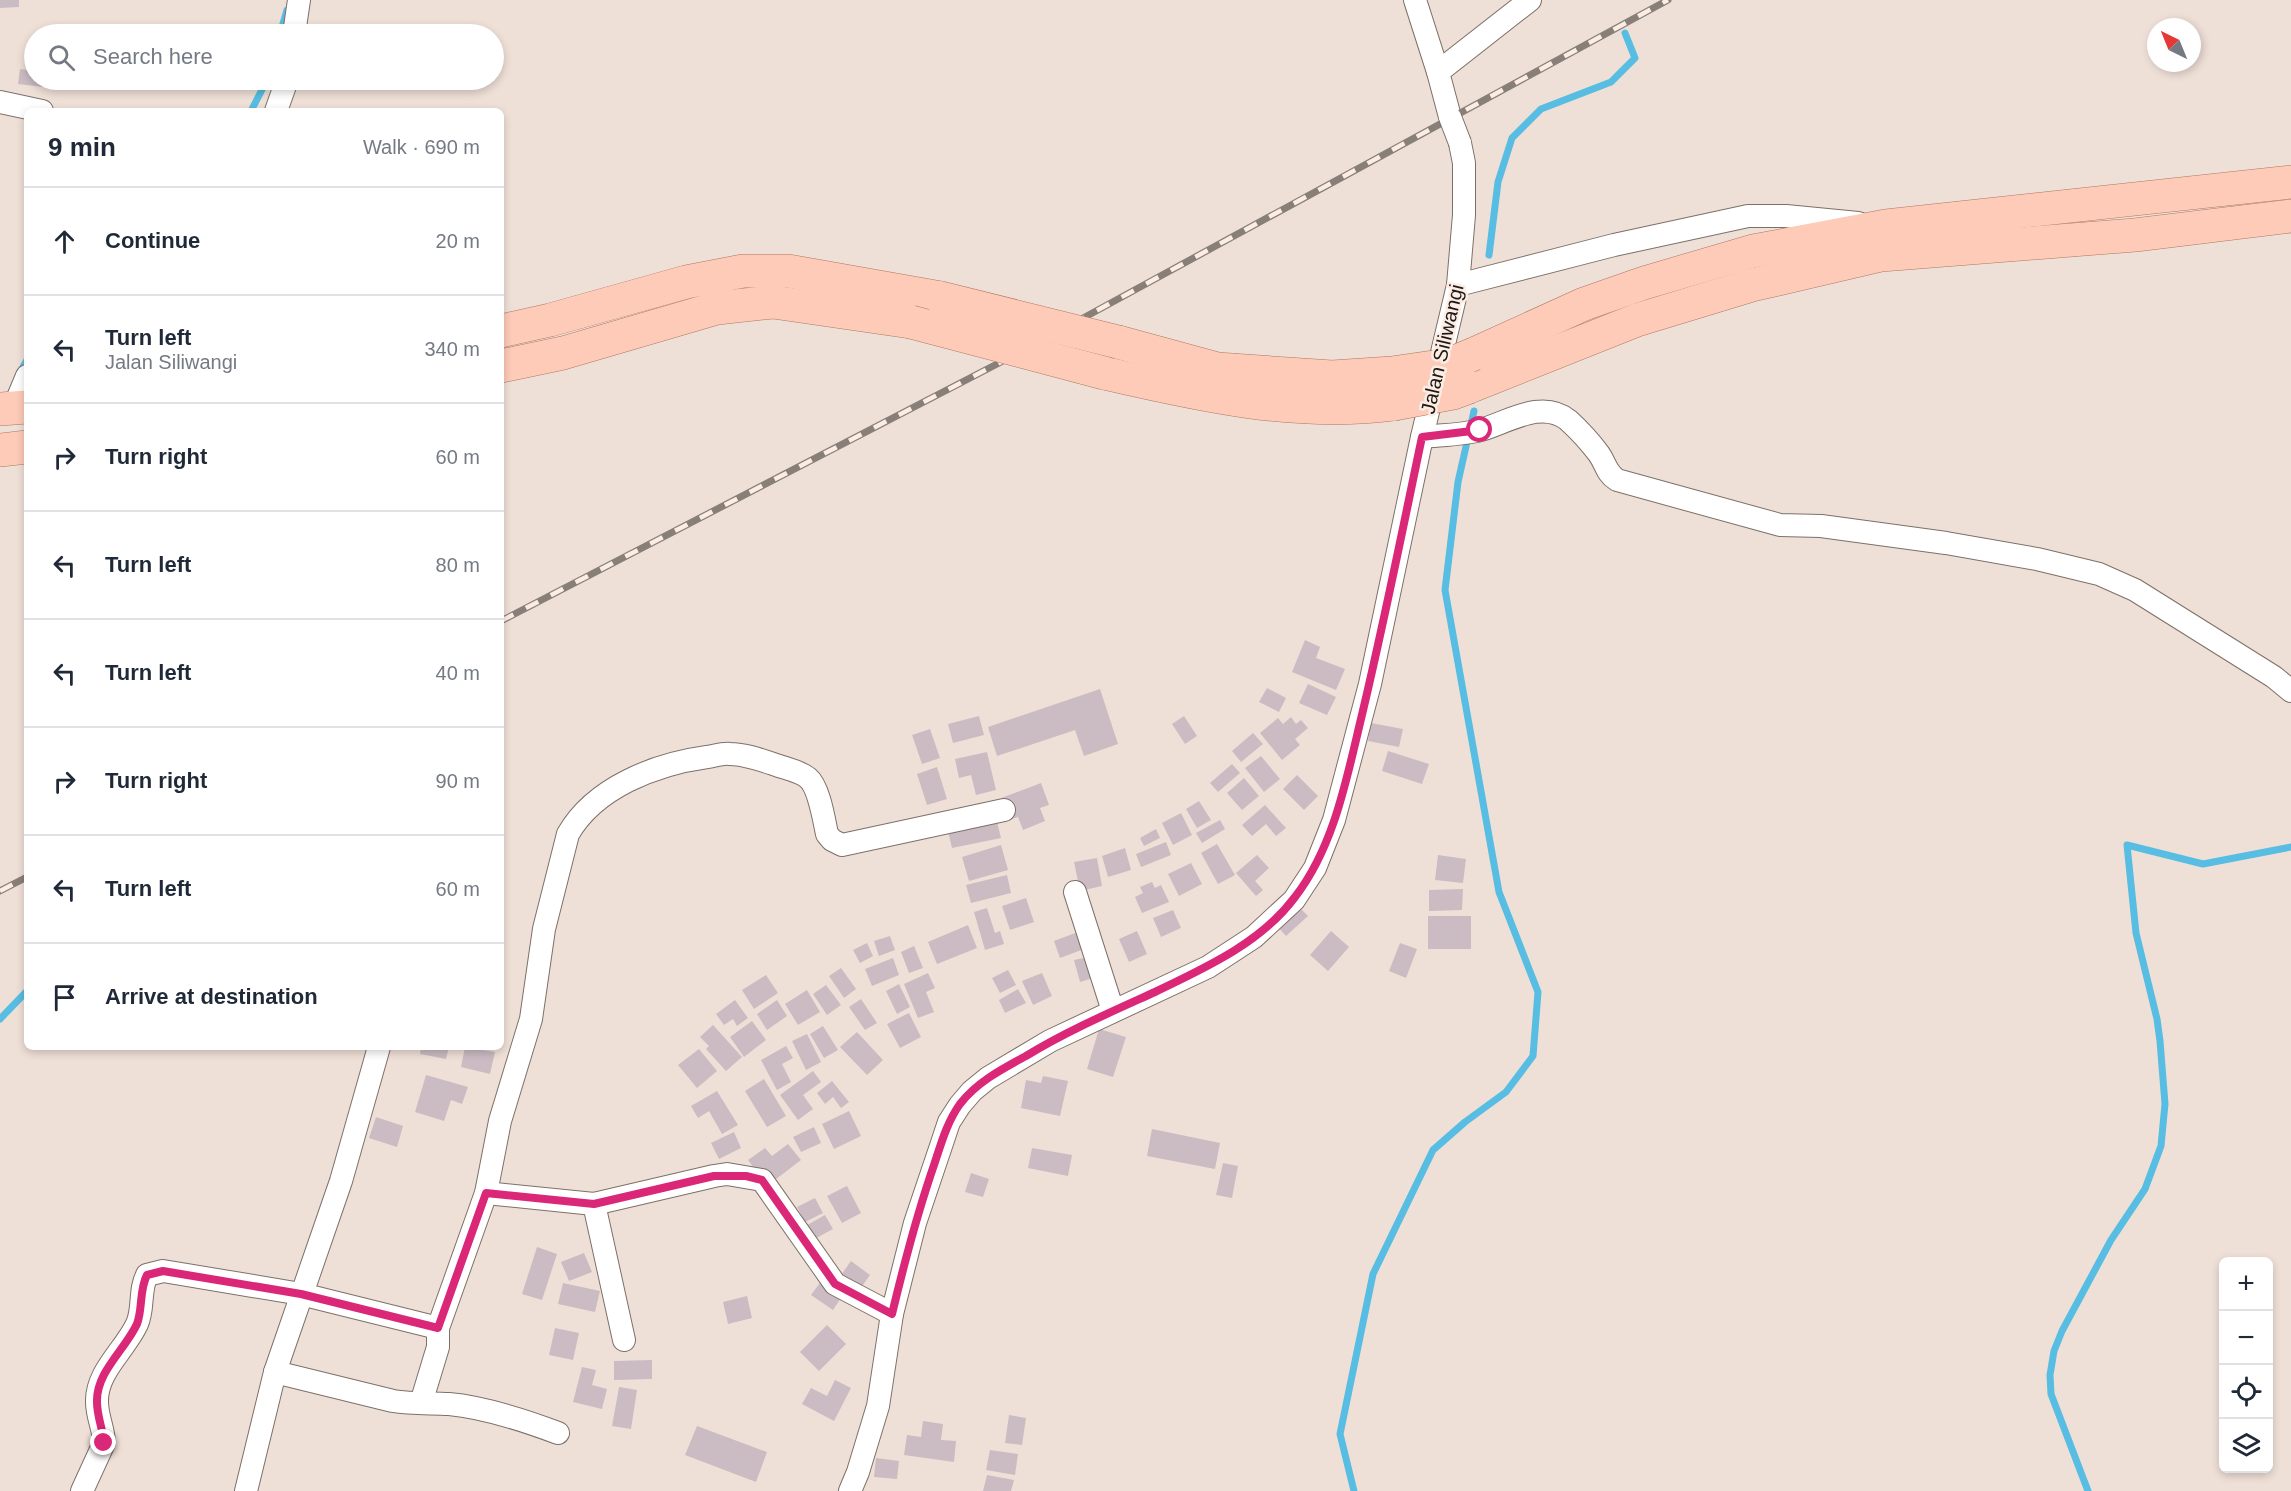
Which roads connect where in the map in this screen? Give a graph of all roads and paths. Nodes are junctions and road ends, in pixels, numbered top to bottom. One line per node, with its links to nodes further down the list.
1 (299, 0): 4 (street)
2 (1415, 0): 5 (street, Jalan Siliwangi)
3 (1530, 0): 5 (street)
4 (295, 24)
5 (1438, 72): 13 (street, Jalan Siliwangi, bridge)
6 (283, 90): 9 (street)
7 (0, 102): 8 (street)
8 (28, 108)
9 (277, 108)
10 (2291, 182): 12 (main road)
11 (2291, 216): 17 (main road, bridge)
12 (1886, 226): 13 (street); 17 (main road, bridge)
13 (1458, 285): 19 (street, Jalan Siliwangi)
14 (504, 330): 17 (main road, bridge)
15 (504, 365): 17 (main road, bridge)
16 (24, 383): 18 (street)
17 (1393, 388)
18 (14, 408)
19 (1422, 437): 22 (street); 25 (street, Jalan Siliwangi)
20 (24, 447): 21 (main road)
21 (0, 450)
22 (2285, 682)
23 (1004, 810): 27 (street)
24 (1074, 892): 25 (street)
25 (1113, 1011): 30 (street, Jalan Siliwangi)
26 (378, 1050): 29 (street)
27 (486, 1193): 28 (street); 31 (street)
28 (594, 1204): 30 (street); 32 (street)
29 (301, 1294): 31 (street); 33 (street); 36 (street)
30 (892, 1314): 38 (street, Jalan Siliwangi)
31 (438, 1328): 34 (street)
32 (624, 1340)
33 (275, 1372): 34 (street); 37 (street)
34 (421, 1403): 35 (street)
35 (558, 1433)
36 (82, 1491)
37 (246, 1491)
38 (850, 1491)

